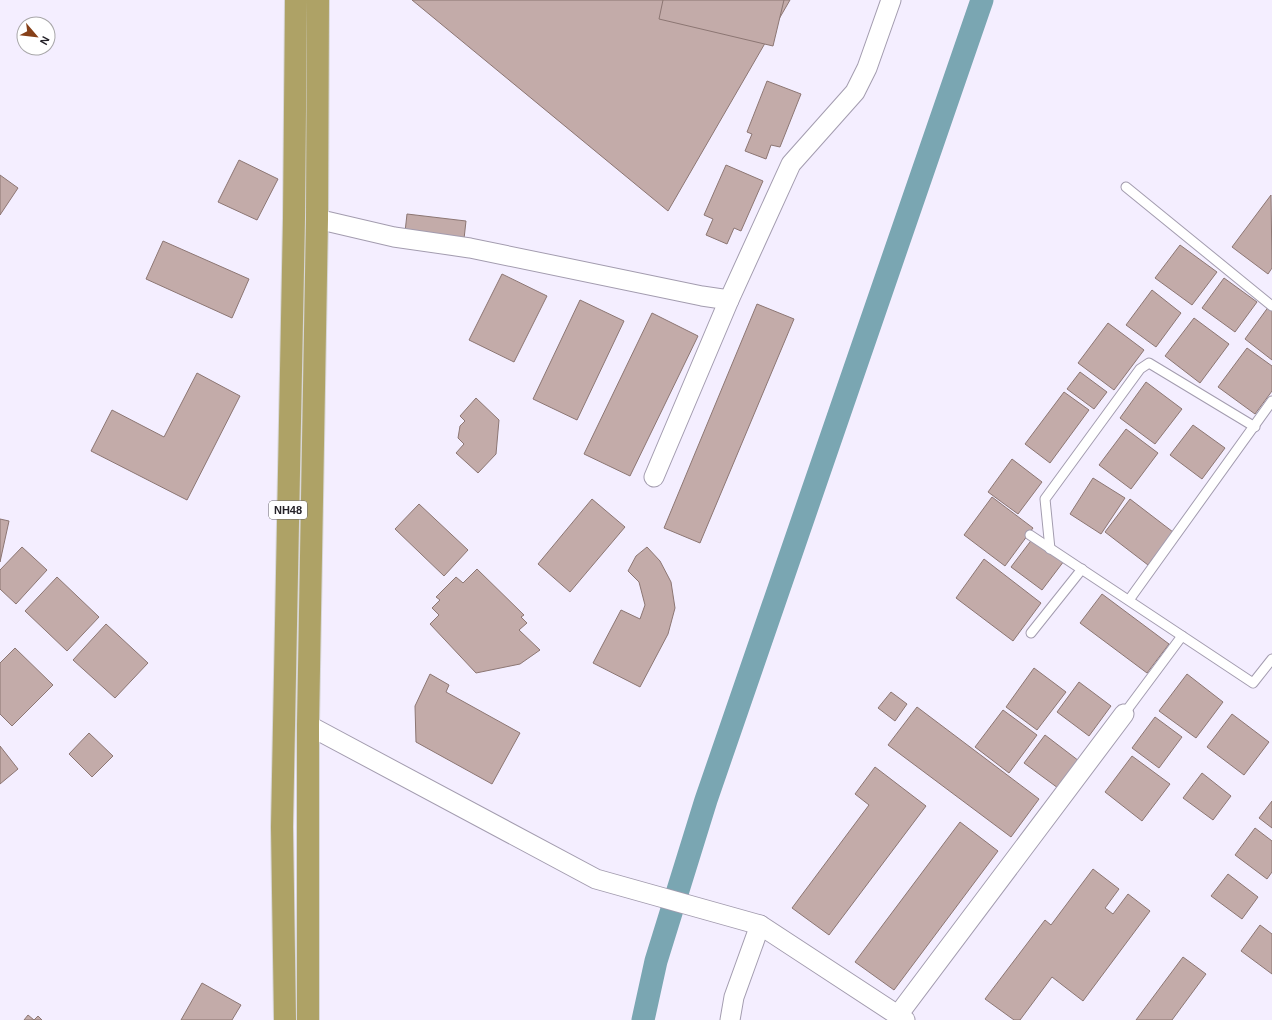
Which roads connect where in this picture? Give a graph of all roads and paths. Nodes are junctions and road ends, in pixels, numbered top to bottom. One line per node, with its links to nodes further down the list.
1 (296, 0): 22 (highway, NH48)
2 (318, 0): 5 (highway, NH48)
3 (891, 0): 6 (street)
4 (1126, 187): 7 (lane)
5 (317, 219): 6 (street); 19 (highway, NH48)
6 (729, 300): 10 (street)
7 (1271, 304)
8 (1272, 401): 9 (lane)
9 (1255, 427): 12 (lane); 14 (lane)
10 (654, 477)
11 (1030, 535): 12 (lane)
12 (1050, 549): 13 (lane)
13 (1082, 570): 14 (lane); 15 (lane)
14 (1129, 600): 16 (lane)
15 (1031, 633)
16 (1182, 636): 17 (lane); 18 (lane)
17 (1272, 659)
18 (1124, 714): 21 (street)
19 (308, 725): 20 (street); 23 (highway, NH48)
20 (760, 925): 21 (street); 24 (street)
21 (902, 1018)
22 (285, 1020)
23 (308, 1020)
24 (730, 1020)

